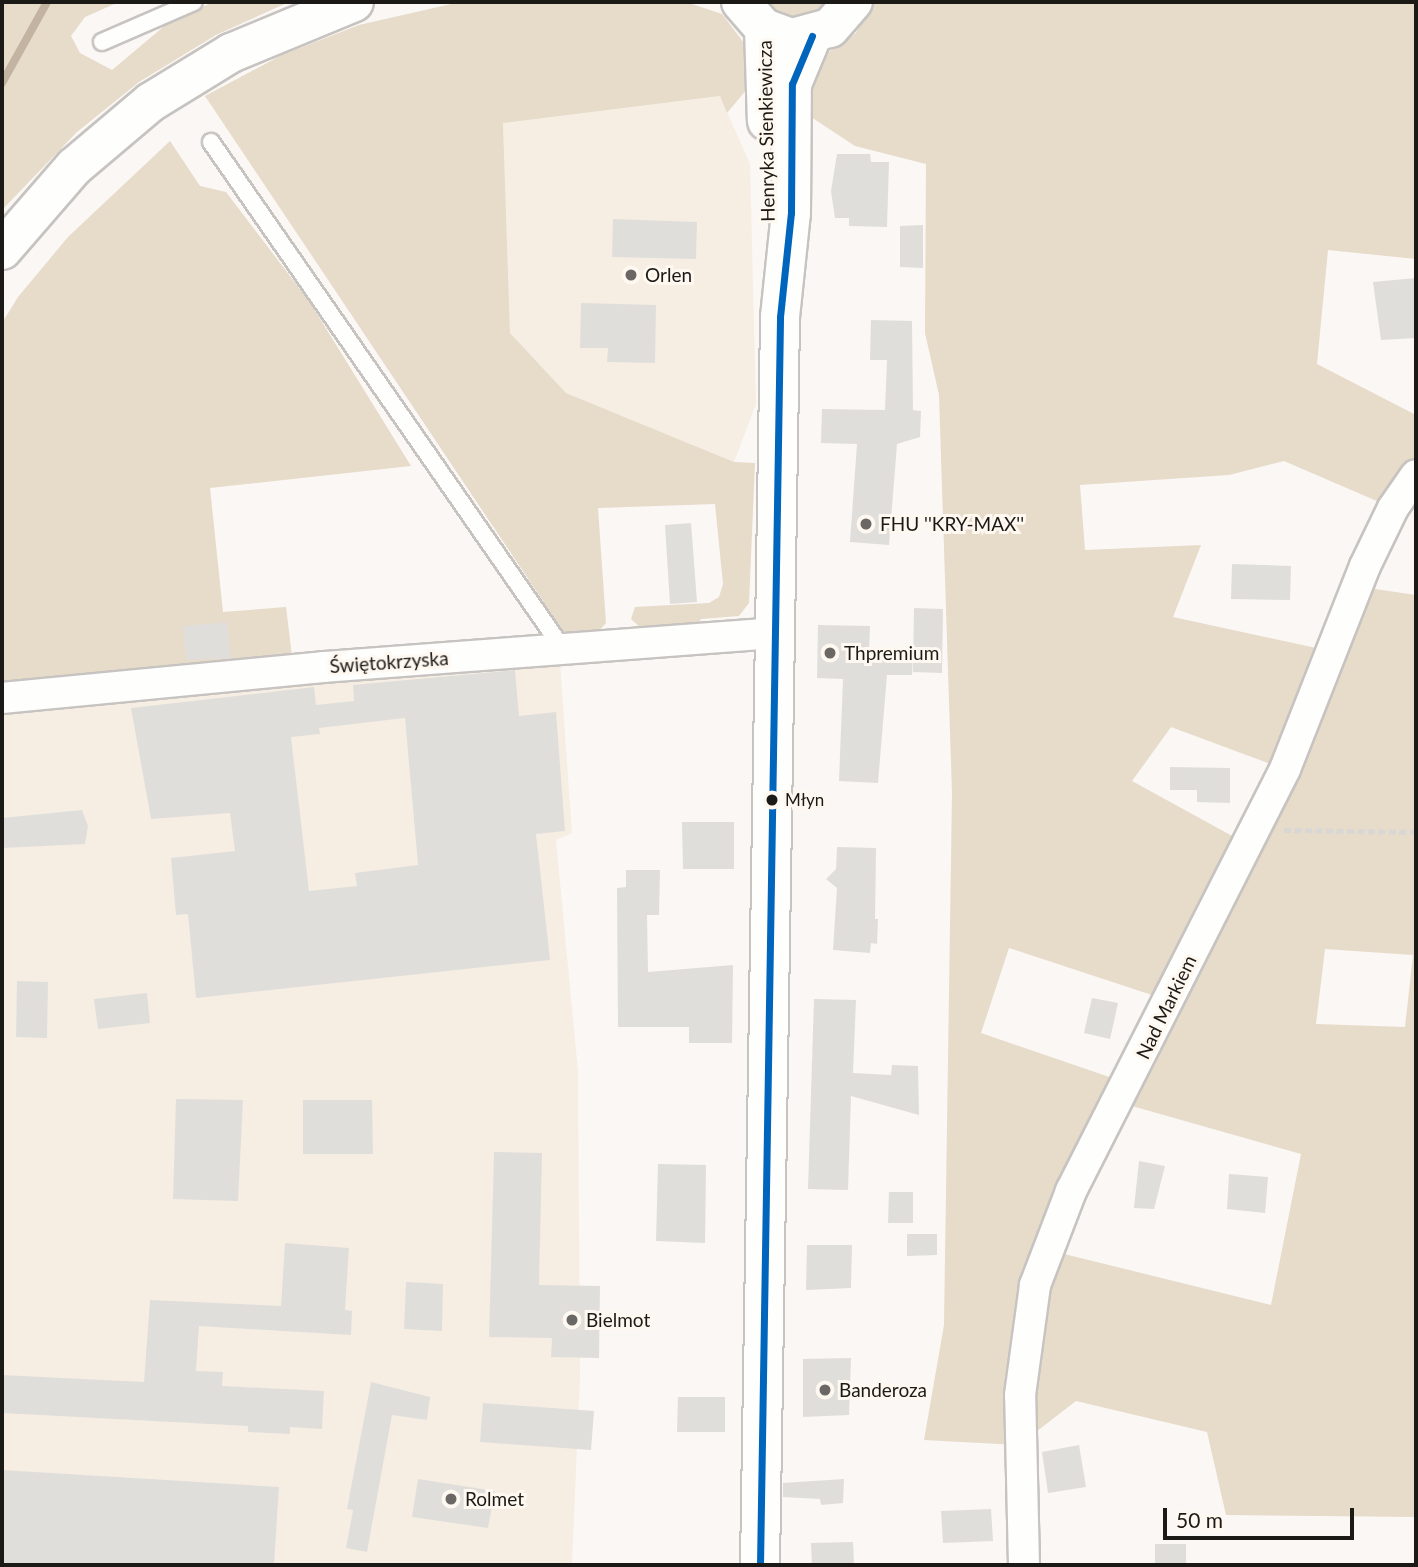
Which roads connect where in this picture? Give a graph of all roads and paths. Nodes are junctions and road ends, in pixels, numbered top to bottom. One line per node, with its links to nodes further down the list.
1 (194, 2): 6 (lane)
2 (354, 2): 8 (street)
3 (853, 2): 5 (street)
4 (746, 8): 5 (street); 9 (street, Henryka Sienkiewicza)
5 (812, 36): 9 (street, Henryka Sienkiewicza)
6 (102, 42)
7 (211, 142): 12 (lane)
8 (2, 250)
9 (780, 317): 11 (street, Henryka Sienkiewicza)
10 (1416, 475): 14 (street, Nad Markiem)
11 (776, 633): 12 (street, Świętokrzyska); 16 (street, Henryka Sienkiewicza)
12 (563, 649): 13 (street, Świętokrzyska)
13 (2, 698)
14 (1258, 820): 15 (path); 17 (street, Nad Markiem)
15 (1416, 832)
16 (760, 1565)
17 (1024, 1565)

